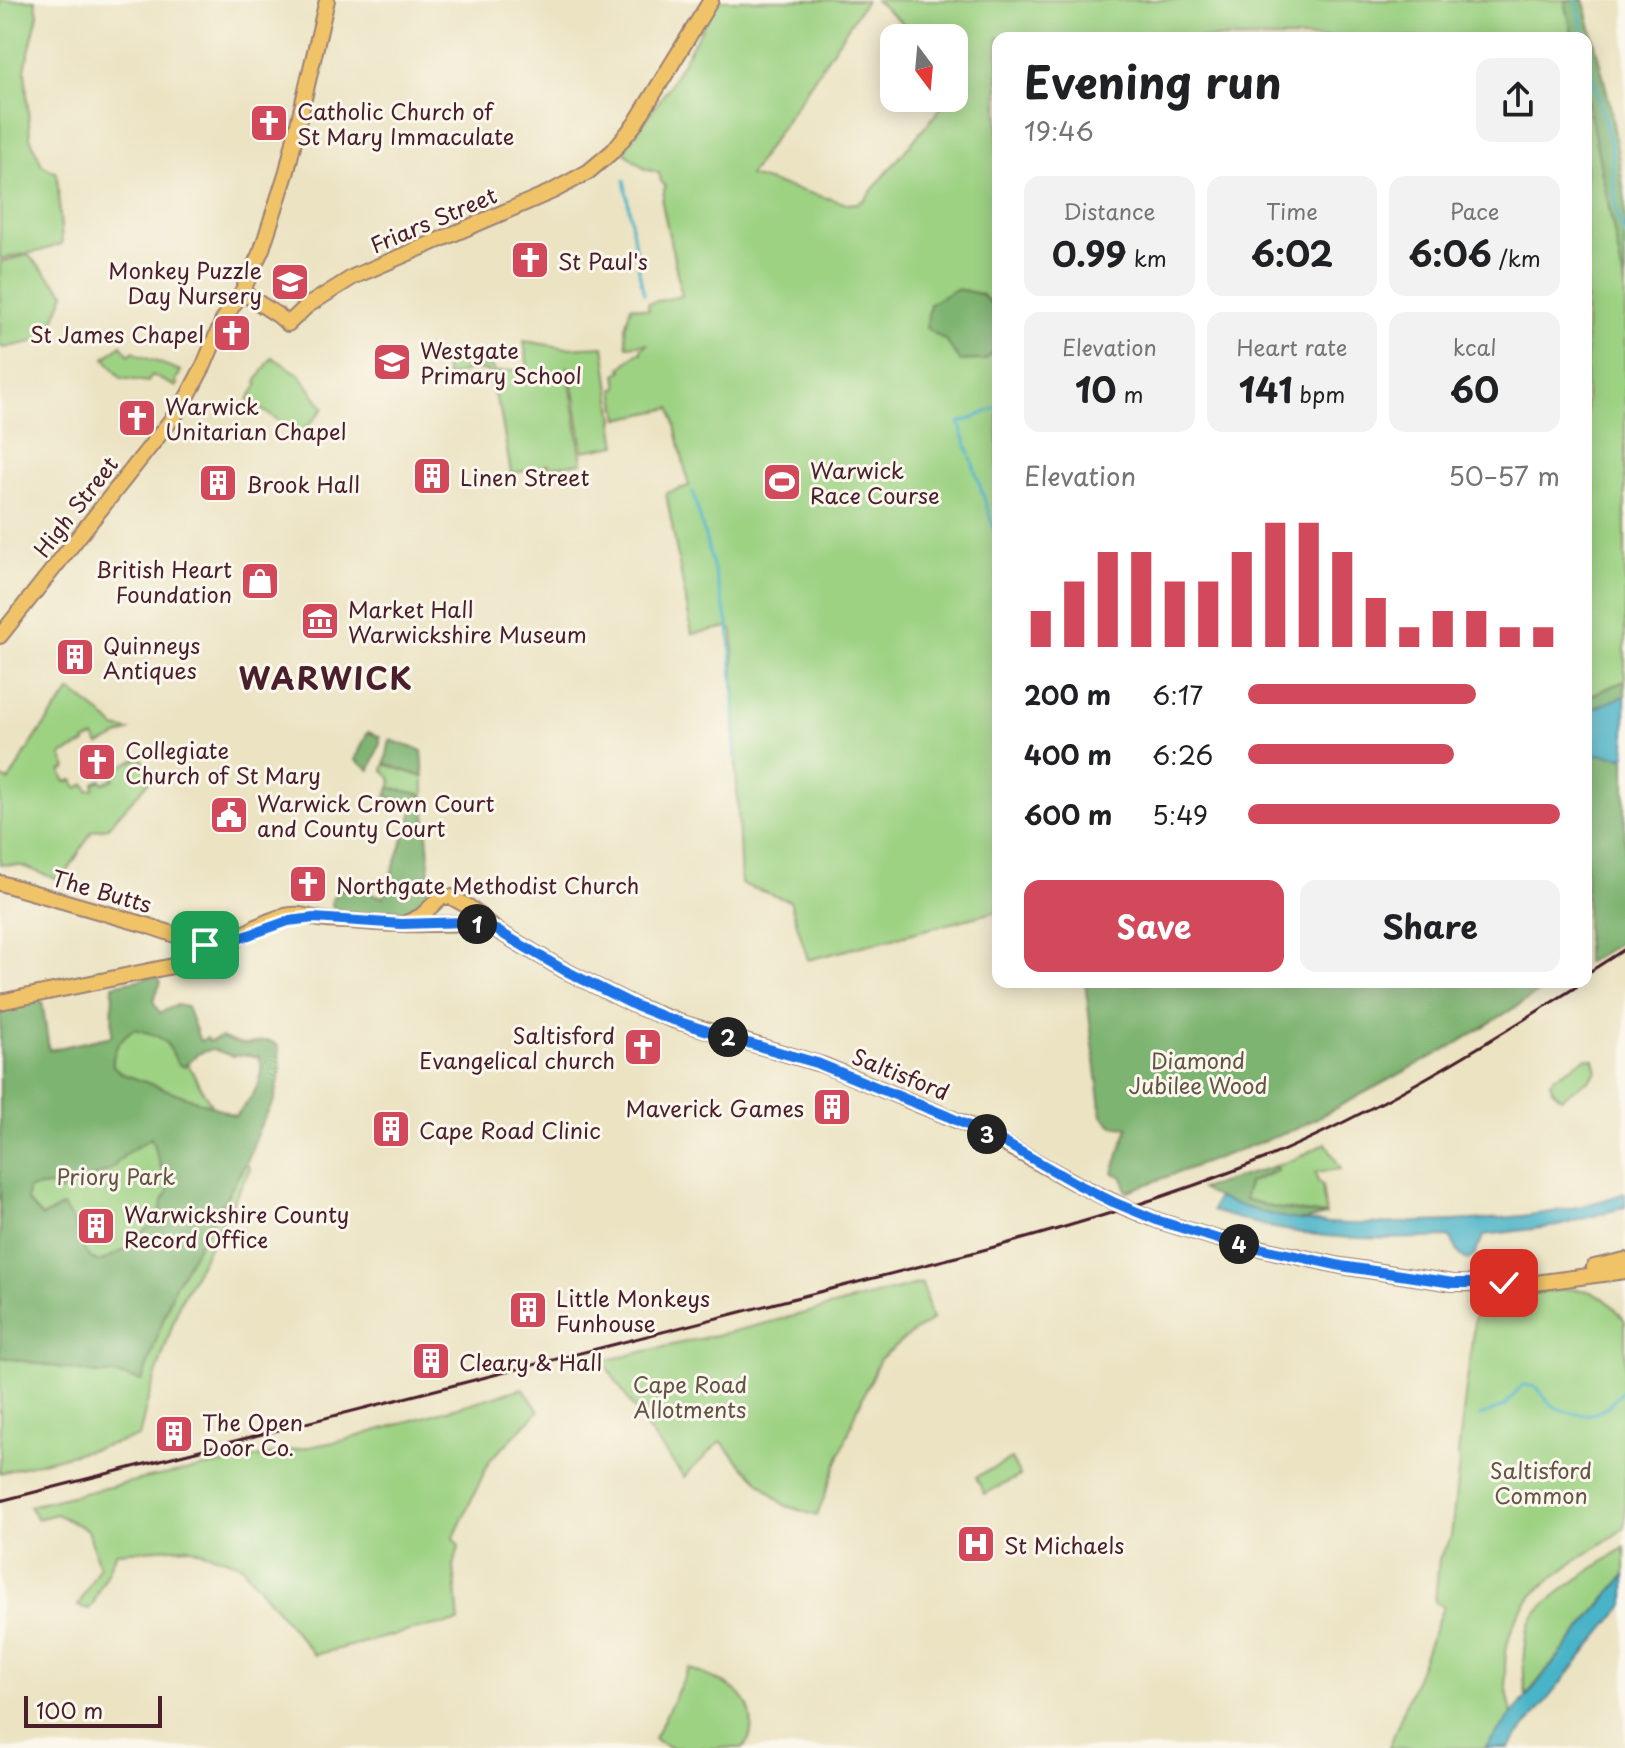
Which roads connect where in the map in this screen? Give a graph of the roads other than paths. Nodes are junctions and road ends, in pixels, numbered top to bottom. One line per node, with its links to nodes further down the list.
1 (327, 0): 3 (main road, High Street)
2 (711, 0): 3 (main road, Friars Street)
3 (242, 292): 4 (main road, High Street)
4 (0, 636)
5 (0, 883): 11 (main road, The Butts)
6 (456, 900): 7 (main road); 8 (main road); 10 (main road)
7 (435, 905): 8 (main road); 9 (main road)
8 (448, 922): 9 (main road); 10 (main road)
9 (404, 924): 12 (main road)
10 (496, 930): 17 (main road, Saltisford)
11 (191, 940): 12 (main road, The Butts); 13 (main road)
12 (227, 944): 13 (main road)
13 (175, 965): 14 (main road)
14 (0, 1002)
15 (1625, 1260): 17 (main road)
16 (1625, 1271): 17 (main road)
17 (1504, 1283)

